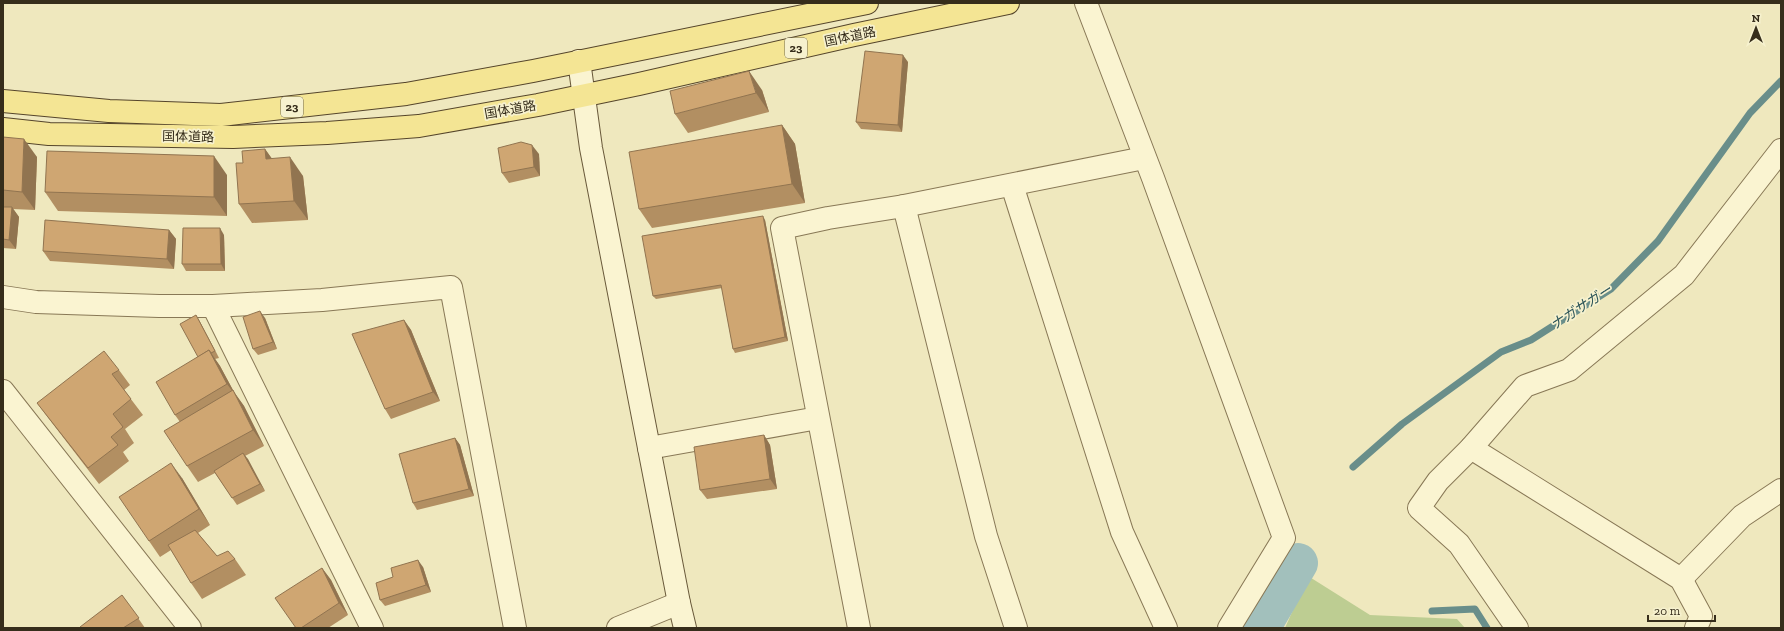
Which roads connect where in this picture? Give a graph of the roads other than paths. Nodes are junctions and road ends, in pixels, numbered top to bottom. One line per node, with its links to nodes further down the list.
1 (867, 3): 4 (main road, 国体道路 / 23)
2 (1008, 3): 5 (main road, 国体道路 / 23)
3 (1086, 3): 9 (street)
4 (579, 61): 5 (street); 6 (main road, 国体道路 / 23)
5 (584, 95): 7 (main road, 国体道路 / 23); 16 (street)
6 (3, 101)
7 (3, 129)
8 (1781, 150): 17 (street)
9 (1144, 158): 10 (street); 29 (street)
10 (1012, 185): 11 (street); 28 (street)
11 (904, 206): 15 (street); 27 (street)
12 (3, 297): 13 (street)
13 (213, 306): 22 (street); 23 (street)
14 (3, 391): 21 (street)
15 (818, 418): 16 (street); 26 (street)
16 (649, 448): 20 (street)
17 (1471, 448): 19 (street); 30 (street)
18 (1781, 490): 19 (street)
19 (1680, 579): 31 (street)
20 (679, 603): 24 (street); 25 (street)
21 (190, 628)
22 (372, 628)
23 (515, 628)
24 (618, 628)
25 (685, 628)
26 (859, 628)
27 (1016, 628)
28 (1166, 628)
29 (1229, 628)
30 (1518, 628)
31 (1696, 628)

